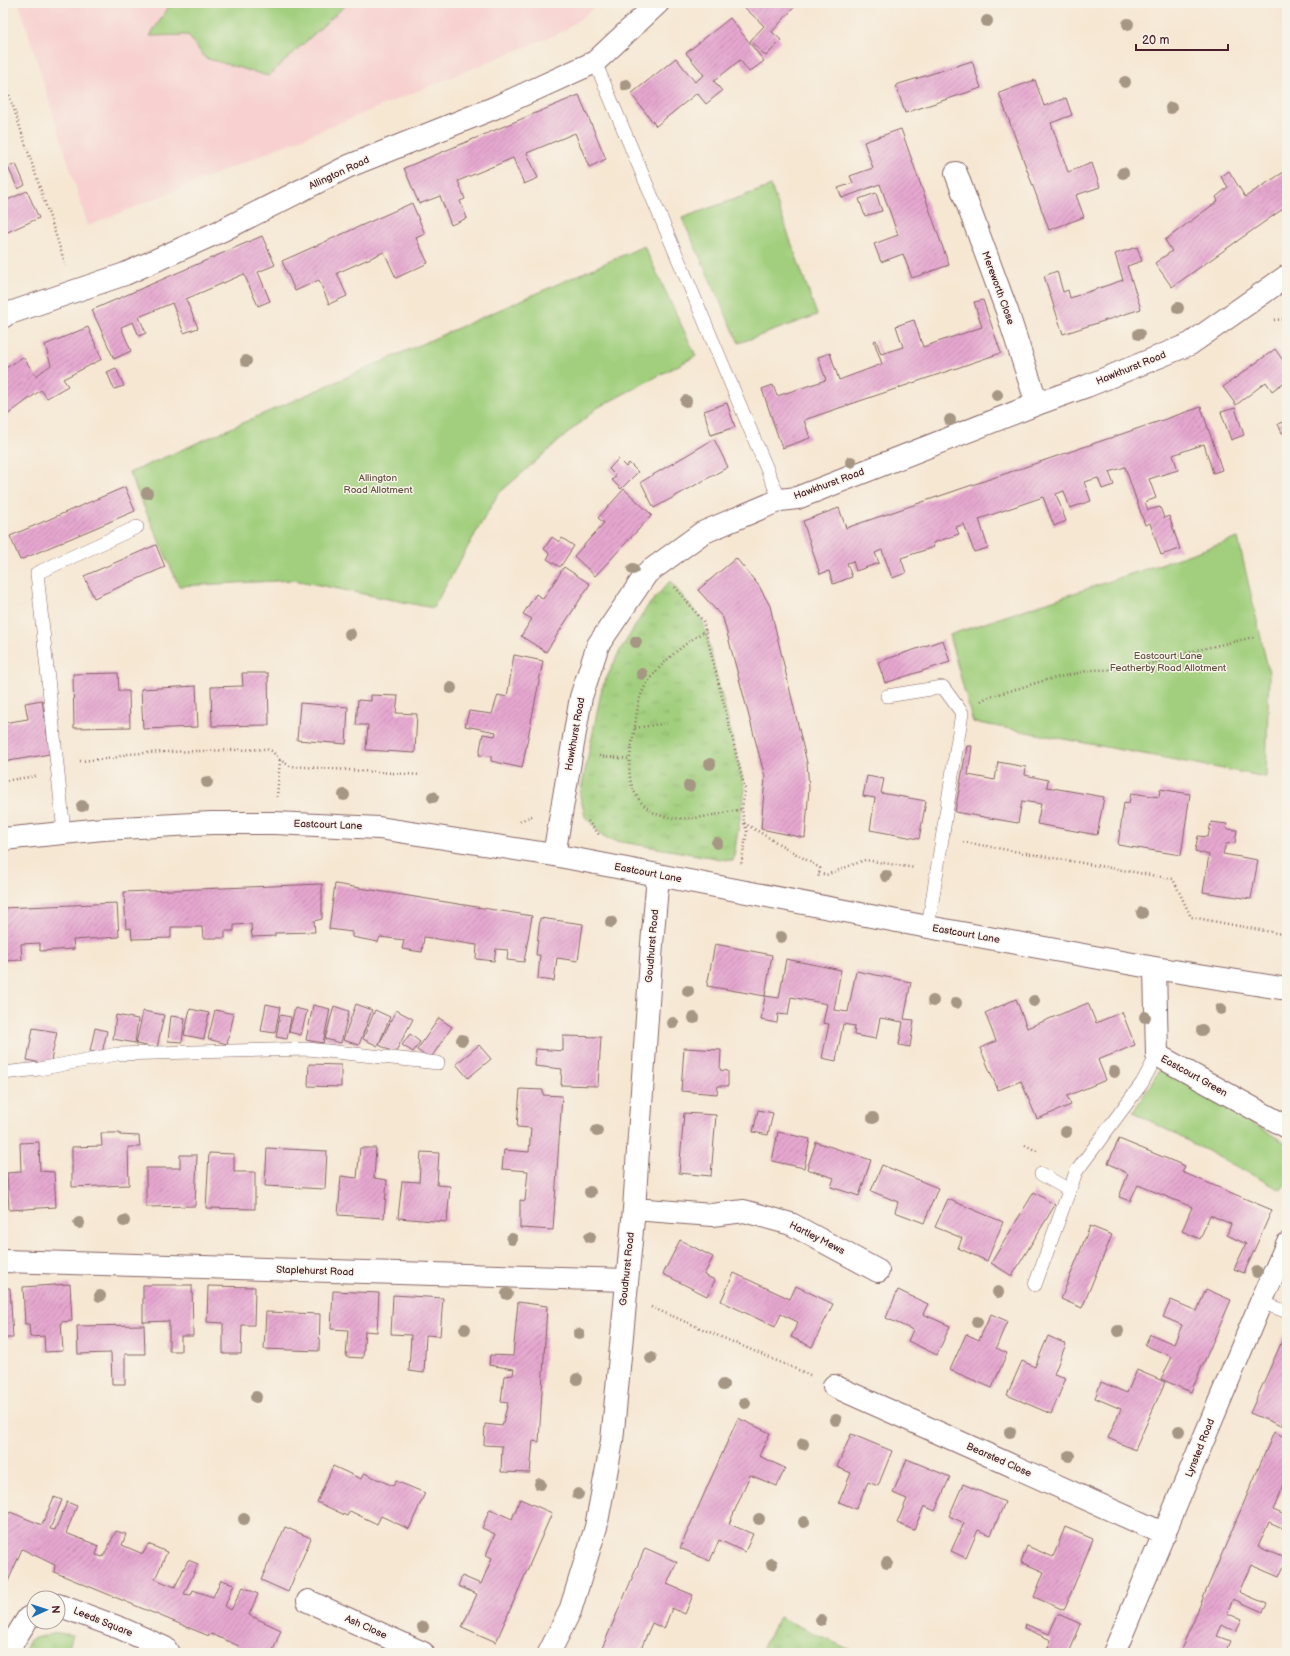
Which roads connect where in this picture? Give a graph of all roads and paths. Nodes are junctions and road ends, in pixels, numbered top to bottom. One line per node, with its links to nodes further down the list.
1 (658, 3): 2 (street, Allington Road)
2 (595, 62): 6 (street, Allington Road); 11 (lane)
3 (3, 76): 6 (path)
4 (956, 173): 10 (street, Mereworth Close)
5 (1286, 278): 10 (street, Hawkhurst Road)
6 (74, 291): 7 (street, Allington Road)
7 (3, 317)
8 (1287, 319): 9 (path)
9 (1270, 320)
10 (1037, 404): 11 (street, Hawkhurst Road)
11 (780, 500): 13 (street, Hawkhurst Road)
12 (137, 527): 23 (lane)
13 (656, 565): 14 (path); 34 (street, Hawkhurst Road)
14 (706, 630): 19 (path); 27 (path)
15 (1254, 637): 17 (path)
16 (887, 696): 17 (lane)
17 (962, 713): 32 (lane)
18 (667, 723): 19 (path)
19 (635, 728): 21 (path)
20 (595, 755): 21 (path)
21 (630, 759): 27 (path)
22 (280, 760): 23 (path); 24 (path); 26 (path)
23 (59, 768): 25 (path); 30 (lane)
24 (421, 775)
25 (3, 781)
26 (277, 791)
27 (742, 809): 29 (path)
28 (585, 817): 33 (path)
29 (744, 823): 35 (path); 37 (path)
30 (64, 832): 31 (street, Eastcourt Lane); 34 (street, Eastcourt Lane)
31 (3, 838)
32 (943, 839): 36 (lane); 41 (path)
33 (604, 841)
34 (554, 854): 38 (street, Eastcourt Lane)
35 (741, 864)
36 (938, 872): 37 (path); 40 (lane)
37 (819, 873): 39 (path)
38 (658, 876): 39 (street, Eastcourt Lane); 52 (street, Goudhurst Road)
39 (812, 905): 40 (street, Eastcourt Lane)
40 (928, 928): 42 (street, Eastcourt Lane)
41 (1287, 935)
42 (1155, 968): 43 (street, Eastcourt Lane); 44 (street, Eastcourt Green)
43 (1287, 989)
44 (1157, 1055): 47 (street, Eastcourt Green); 51 (lane)
45 (438, 1063): 46 (lane)
46 (3, 1073)
47 (1287, 1127)
48 (1025, 1145): 49 (path)
49 (1042, 1154)
50 (1041, 1174): 51 (lane)
51 (1069, 1190): 57 (lane)
52 (634, 1209): 55 (street, Hartley Mews); 56 (street, Goudhurst Road)
53 (1287, 1244): 58 (street, Lynsted Road)
54 (3, 1262): 56 (street, Staplehurst Road)
55 (878, 1270)
56 (627, 1280): 59 (street, Goudhurst Road)
57 (1035, 1285)
58 (1261, 1302): 60 (lane); 62 (street, Lynsted Road)
59 (623, 1306): 61 (path); 69 (street, Goudhurst Road)
60 (1287, 1312)
61 (834, 1386): 62 (street, Bearsted Close)
62 (1165, 1534): 70 (street, Lynsted Road)
63 (308, 1601): 68 (street, Ash Close)
64 (66, 1608): 67 (street, Leeds Square)
65 (26, 1621): 66 (street)
66 (6, 1653)
67 (168, 1653)
68 (423, 1653)
69 (549, 1653)
70 (1114, 1653)

